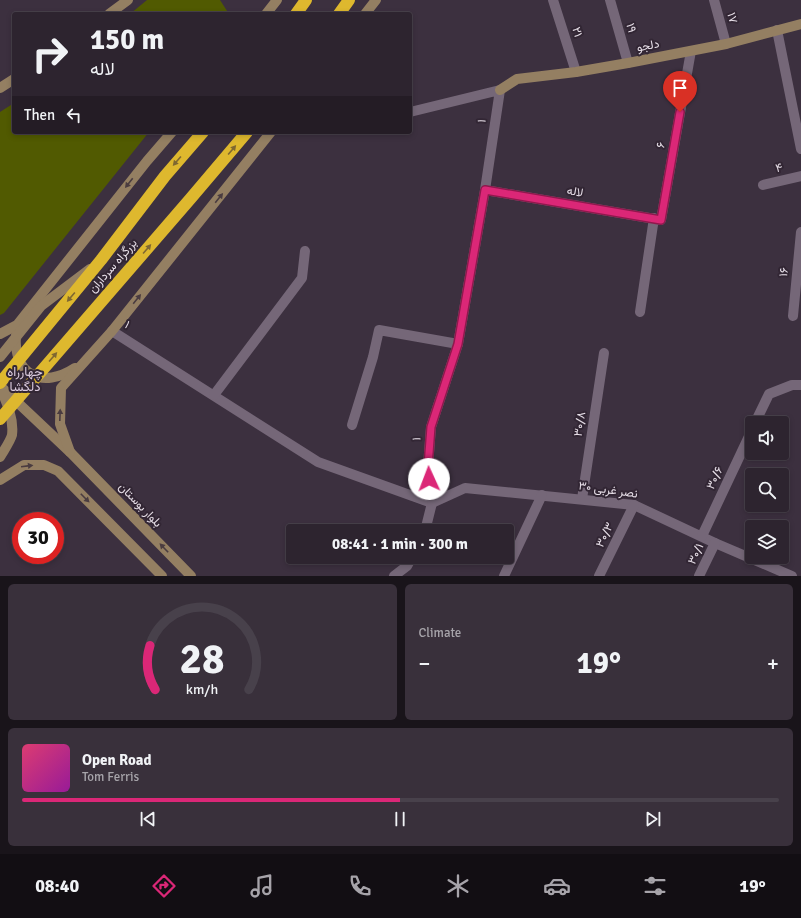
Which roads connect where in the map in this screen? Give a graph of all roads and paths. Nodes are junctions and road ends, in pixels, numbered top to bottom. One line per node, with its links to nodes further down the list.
1 (128, 0): 9 (main road)
2 (277, 0): 10 (main road)
3 (306, 0): 11 (highway)
4 (349, 0): 12 (highway)
5 (376, 0): 13 (main road)
6 (553, 0): 19 (street, ۲۱)
7 (610, 0): 18 (street, ۱۹)
8 (714, 0): 16 (street, ۱۷)
9 (112, 12)
10 (268, 12)
11 (297, 12)
12 (340, 12)
13 (367, 12)
14 (801, 24): 15 (main road, دلجو)
15 (778, 30): 16 (main road, دلجو); 28 (street)
16 (726, 44): 17 (main road, دلجو)
17 (691, 51): 18 (main road, دلجو); 32 (street, ۶)
18 (628, 63): 19 (main road, دلجو)
19 (576, 72): 22 (main road, دلجو)
20 (12, 80): 21 (main road)
21 (0, 88)
22 (500, 90): 23 (street); 31 (street, ۱)
23 (412, 112)
24 (170, 134): 38 (main road, one-way to 38)
25 (201, 134): 35 (highway, بزرگراه سرداران, one-way to 35)
26 (245, 134): 50 (highway, بزرگراه سرداران, one-way to 26)
27 (269, 134): 39 (main road, one-way to 27)
28 (801, 149)
29 (801, 176): 30 (street, ۴)
30 (763, 185)
31 (485, 190): 32 (street, لاله); 41 (street, ۱)
32 (658, 219): 36 (street, ۶)
33 (801, 232): 37 (street, ۱۶)
34 (305, 251): 48 (street)
35 (101, 260): 43 (main road); 45 (highway, بزرگراه سرداران, one-way to 45)
36 (640, 312)
37 (793, 316)
38 (17, 326): 40 (main road); 44 (main road)
39 (112, 331): 44 (main road); 48 (street, ۱)
40 (0, 334)
41 (458, 344): 51 (street); 58 (street, ۱)
42 (604, 353): 57 (street, ۳۰/۸)
43 (0, 357)
44 (85, 362): 53 (main road, one-way to 44)
45 (0, 383)
46 (801, 385): 49 (street)
47 (0, 387): 53 (main road, بلوار بوستان); 54 (main road)
48 (214, 395): 58 (street, ۱)
49 (758, 416)
50 (0, 419)
51 (352, 425)
52 (745, 445): 61 (street, ۳۰/۶)
53 (70, 452): 65 (main road, بلوار بوستان, one-way to 53)
54 (0, 457)
55 (0, 480): 64 (main road, one-way to 64)
56 (542, 495): 57 (street, نصر غربی ۳۰); 58 (street, نصر غربی ۳۰); 67 (street)
57 (582, 499): 59 (street, نصر غربی ۳۰)
58 (432, 503): 60 (street)
59 (634, 505): 61 (street, نصر غربی ۳۰); 68 (street, ۳۰/۳)
60 (427, 524)
61 (702, 536): 62 (street, نصر غربی ۳۰)
62 (715, 543): 69 (street, ۳۰/۱); 70 (street, نصر غربی ۳۰)
63 (408, 564): 66 (street)
64 (162, 576)
65 (191, 576)
66 (394, 576)
67 (504, 576)
68 (599, 576)
69 (699, 576)
70 (792, 576)

